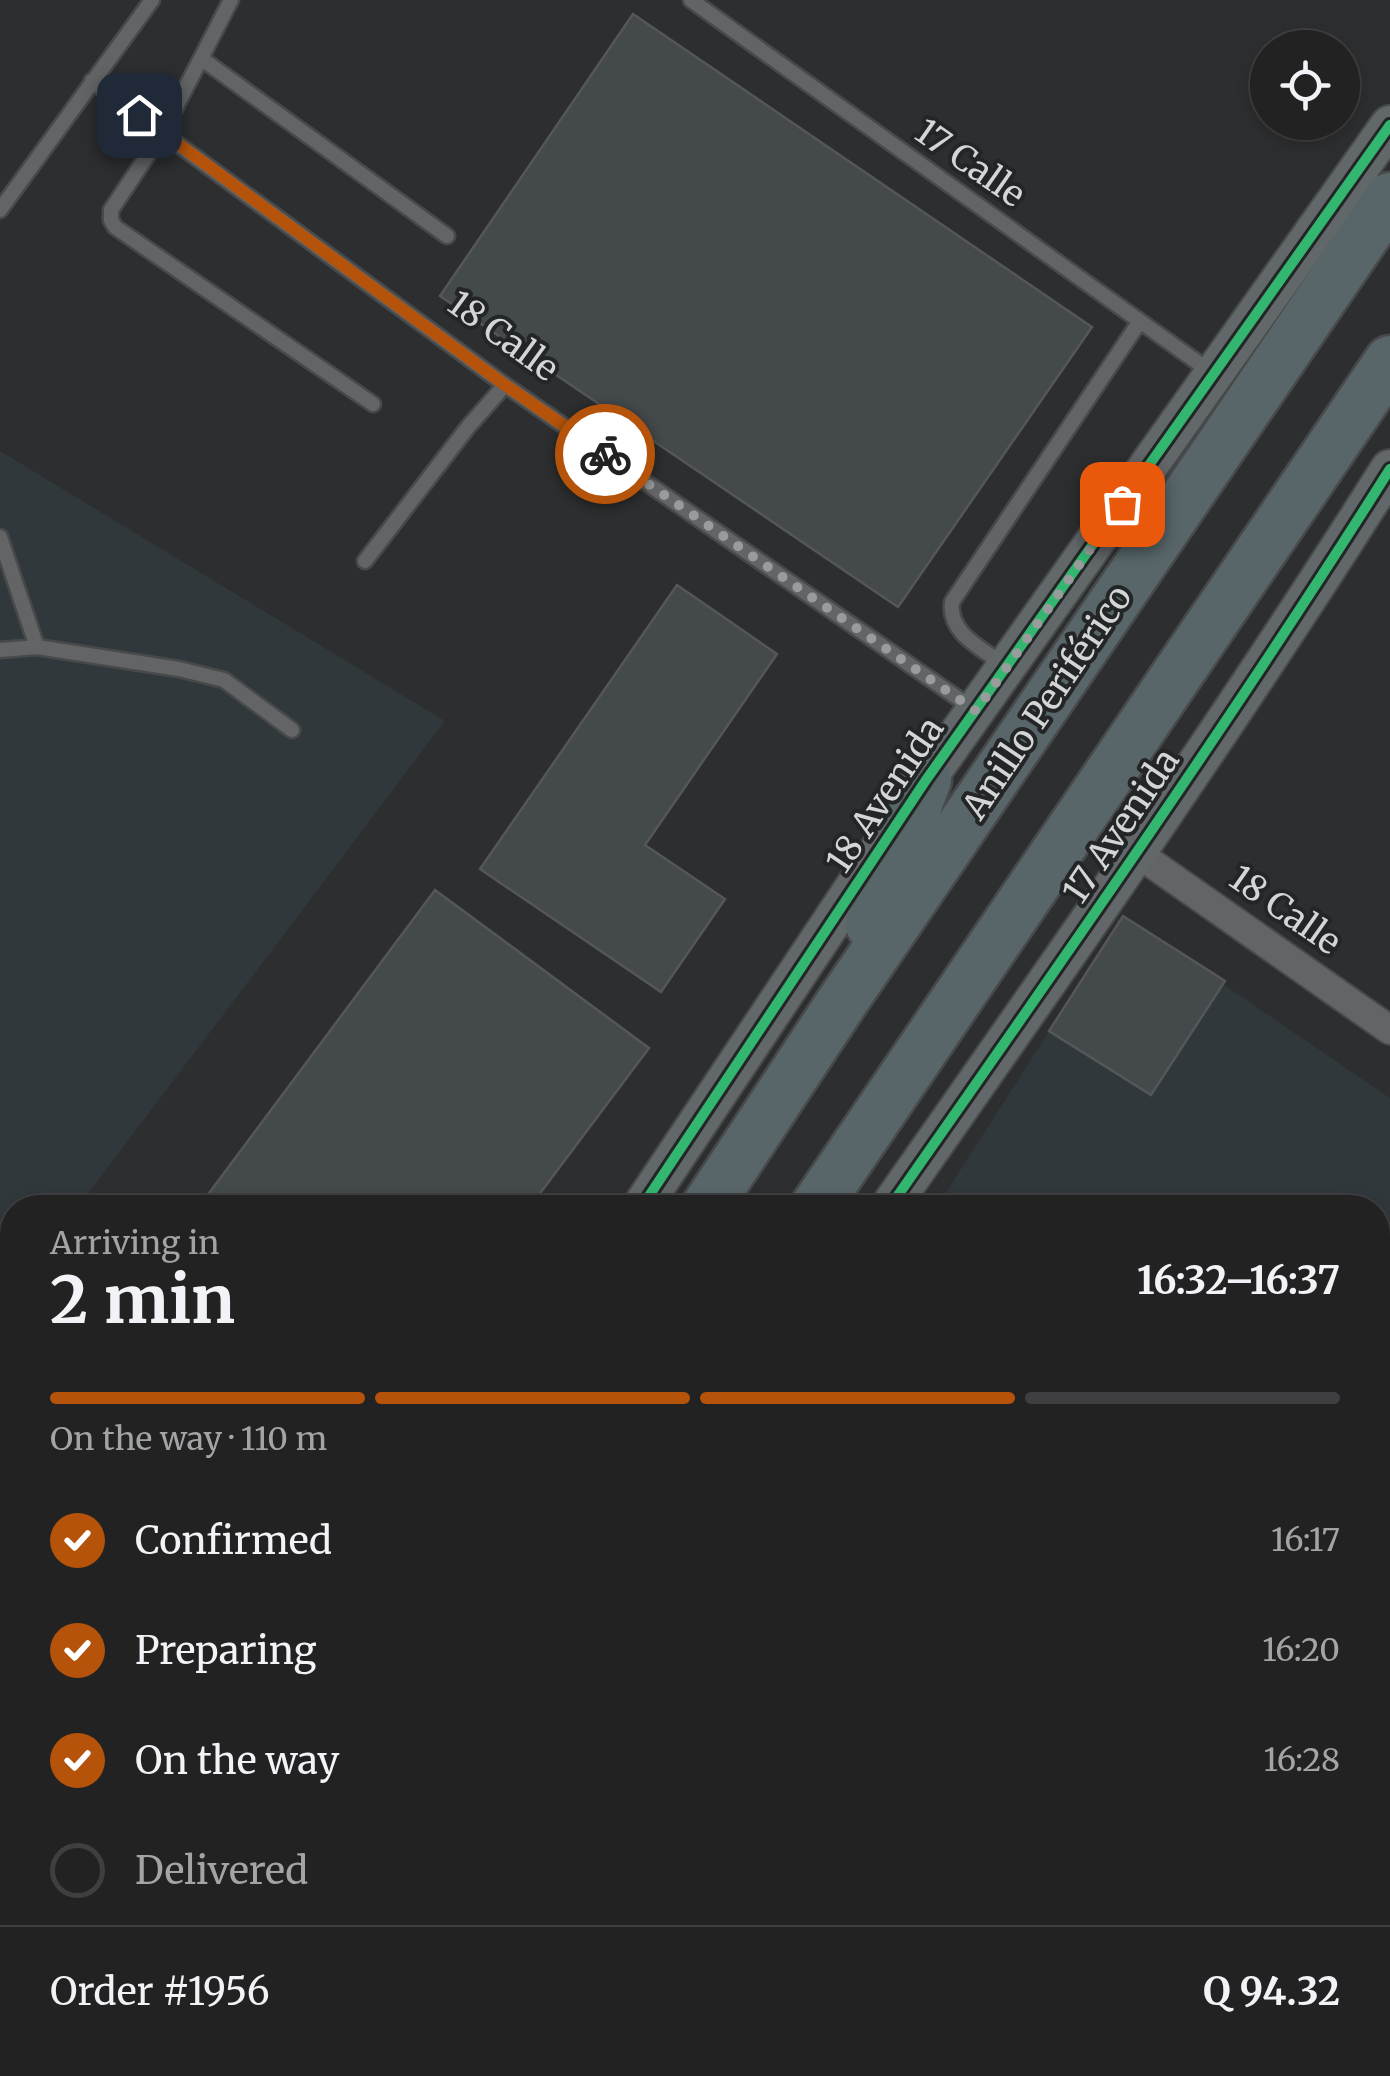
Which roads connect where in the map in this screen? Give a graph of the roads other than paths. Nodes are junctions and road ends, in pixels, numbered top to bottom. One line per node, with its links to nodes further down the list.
1 (152, 0): 5 (lane)
2 (232, 0): 4 (lane)
3 (691, 0): 11 (lane, 17 Calle)
4 (202, 58): 7 (lane); 10 (lane)
5 (92, 81): 7 (lane, 18 Calle); 9 (lane)
6 (1390, 125): 13 (street, 18 Avenida)
7 (163, 132): 14 (lane, 18 Calle); 15 (lane)
8 (1390, 198): 27 (highway, Anillo Periférico)
9 (0, 210)
10 (446, 236)
11 (1140, 322): 13 (lane, 17 Calle); 22 (lane)
12 (1390, 360): 31 (highway)
13 (1215, 374): 22 (street, 18 Avenida)
14 (505, 385): 18 (lane); 23 (lane, 18 Calle)
15 (373, 404)
16 (1390, 469): 26 (street, 17 Avenida)
17 (0, 537): 19 (lane)
18 (365, 560)
19 (4, 563): 20 (lane)
20 (37, 648): 21 (lane); 24 (lane)
21 (0, 650)
22 (1007, 667): 23 (street, 18 Avenida)
23 (976, 711): 25 (street, 18 Avenida)
24 (292, 730)
25 (926, 780): 27 (highway); 29 (street, 18 Avenida)
26 (1137, 853): 28 (street, 18 Calle); 32 (street, 17 Avenida)
27 (840, 1004): 30 (highway, Anillo Periférico)
28 (1386, 1018)
29 (651, 1195)
30 (715, 1195)
31 (824, 1195)
32 (898, 1195)

